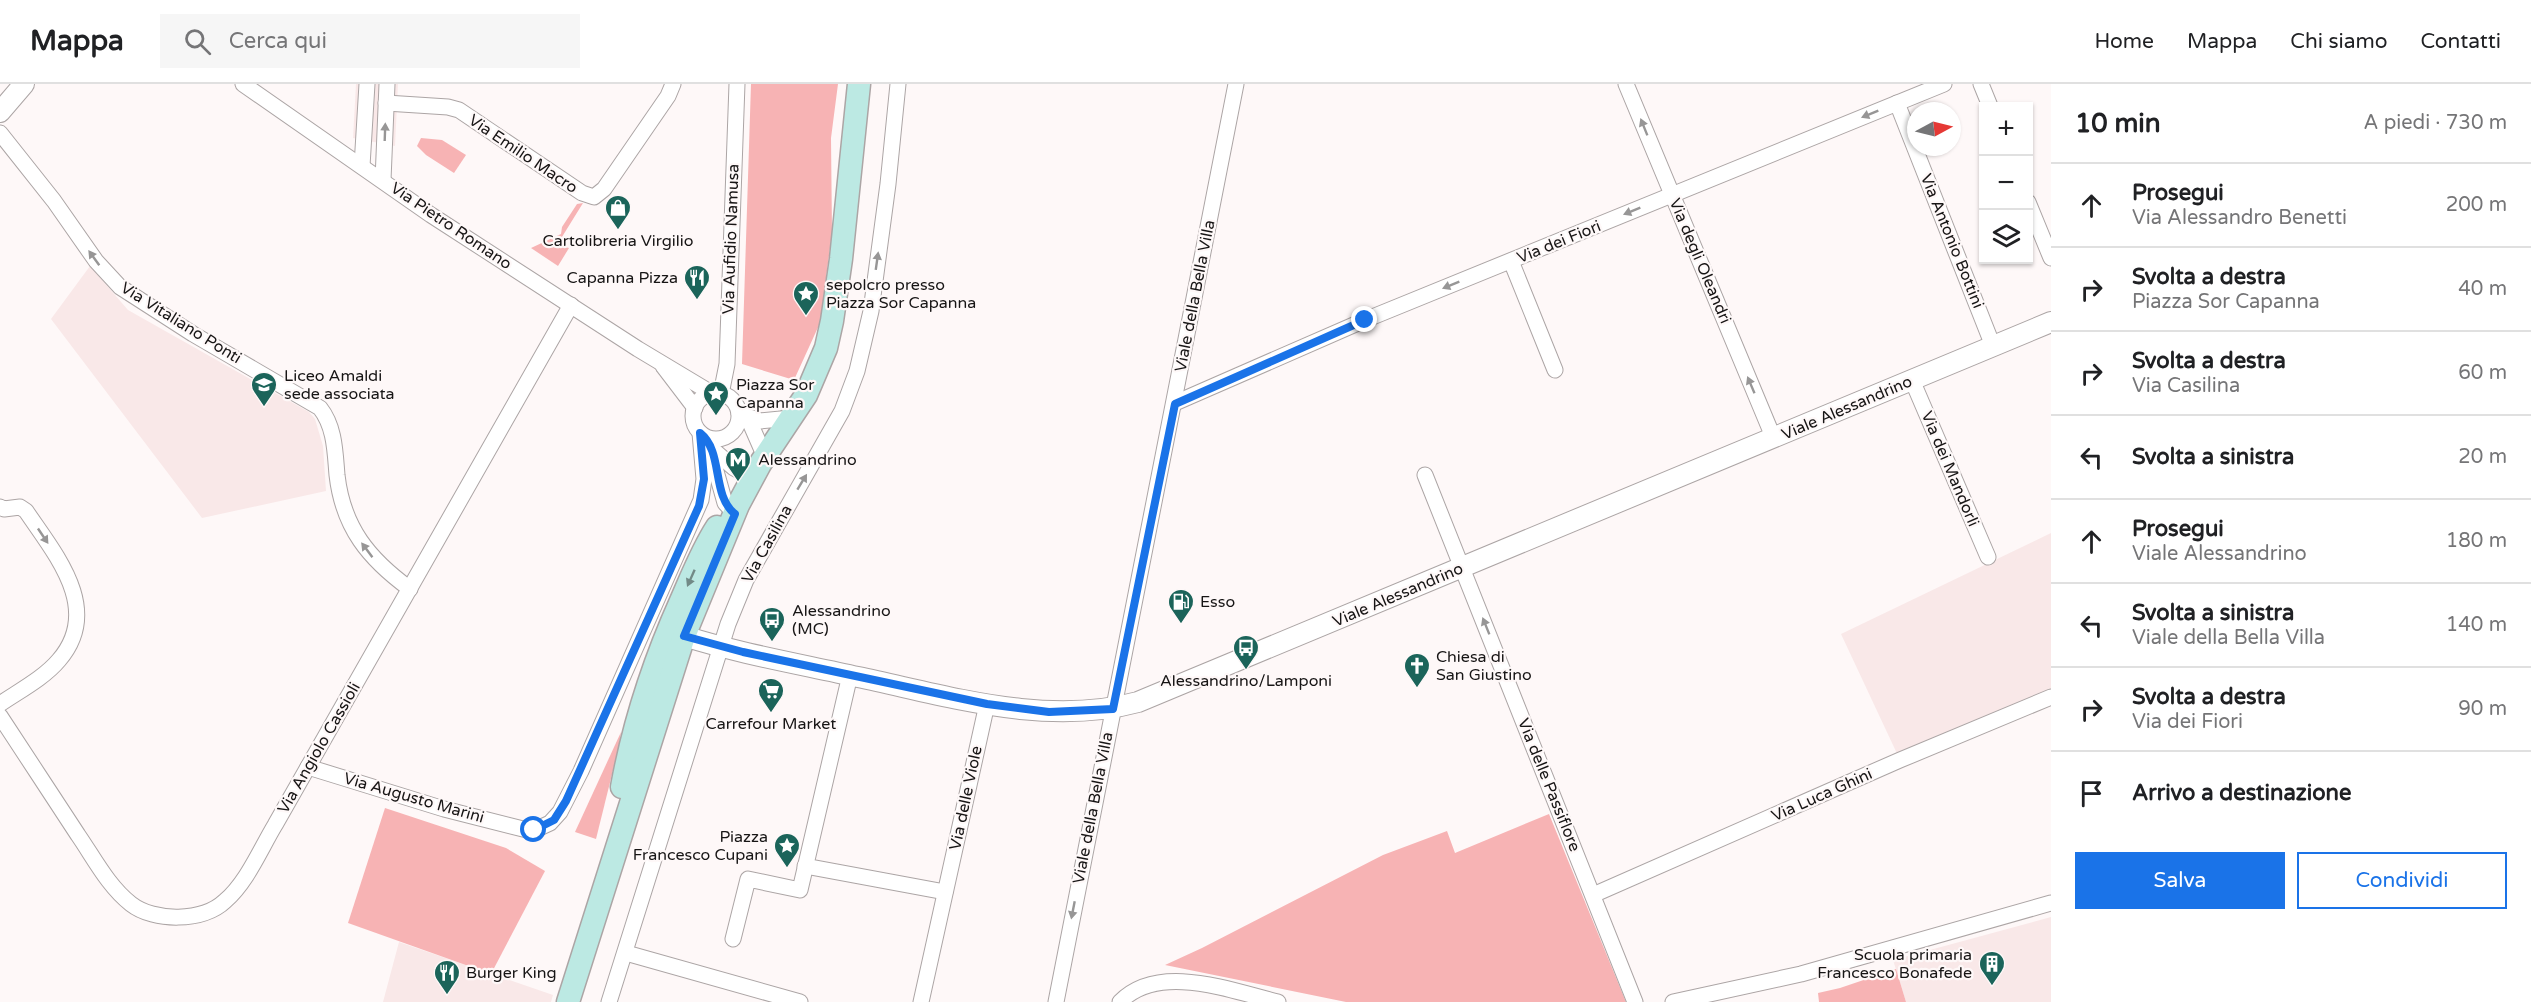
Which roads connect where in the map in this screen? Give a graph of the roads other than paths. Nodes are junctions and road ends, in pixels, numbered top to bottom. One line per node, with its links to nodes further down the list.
1 (24, 84): 16 (street)
2 (243, 84): 18 (street, Via Pietro Romano)
3 (367, 84): 18 (street)
4 (387, 84): 14 (street)
5 (673, 84): 14 (street, Via Emilio Macro)
6 (736, 84): 30 (street, Via Aufidio Namusa)
7 (859, 84): 34 (main road)
8 (898, 84): 46 (street, Via Casilina, one-way to 8)
9 (1236, 84): 31 (street, Viale della Bella Villa)
10 (1626, 84): 20 (street, Via degli Oleandri, one-way to 10)
11 (1944, 84): 15 (street, Via dei Fiori)
12 (1981, 84): 13 (street)
13 (1988, 102)
14 (386, 103): 19 (street, one-way to 14)
15 (1897, 103): 20 (street, Via dei Fiori, one-way to 20); 26 (street, Via Antonio Bottini)
16 (0, 112)
17 (0, 133): 44 (street, Via Vitaliano Ponti, one-way to 17)
18 (362, 166): 19 (street, Via Pietro Romano)
19 (383, 180): 24 (street, Via Pietro Romano)
20 (1672, 195): 23 (street, Via dei Fiori, one-way to 23); 35 (street, Via degli Oleandri, one-way to 20)
21 (2031, 210): 22 (street)
22 (2051, 258)
23 (1511, 261): 28 (street); 31 (street, Via dei Fiori, one-way to 31)
24 (571, 305): 27 (street, Via Pietro Romano); 44 (street, Via Angiolo Cassioli)
25 (2051, 322): 26 (street, Viale Alessandrino)
26 (1993, 346): 29 (street, Viale Alessandrino)
27 (662, 364): 30 (street, Via Pietro Romano); 32 (street, Via Pietro Romano)
28 (1555, 370)
29 (1912, 380): 35 (street, Viale Alessandrino); 42 (street, Via dei Mandorli)
30 (717, 394): 32 (street); 33 (street)
31 (1175, 404): 51 (street, Viale della Bella Villa)
32 (695, 408): 36 (street)
33 (743, 415): 34 (street); 36 (street); 37 (street)
34 (791, 418): 37 (main road)
35 (1774, 439): 43 (street, Viale Alessandrino)
36 (706, 440): 39 (street); 41 (street); 54 (street, Via Augusto Marini)
37 (765, 457): 39 (main road)
38 (1425, 475): 43 (street, Via delle Passiflore)
39 (753, 478): 41 (main road)
40 (0, 507): 49 (street, one-way to 49)
41 (735, 514): 45 (main road); 55 (main road, one-way to 55)
42 (1988, 557)
43 (1463, 568): 51 (street, Viale Alessandrino); 58 (street, Via delle Passiflore, one-way to 43)
44 (410, 589): 54 (street, Via Angiolo Cassioli)
45 (684, 636): 46 (street, Viale Alessandrino); 55 (main road)
46 (719, 647): 47 (street, Viale Alessandrino); 61 (street, Via Casilina)
47 (850, 675): 50 (street, Viale Alessandrino); 56 (street)
48 (2051, 697): 58 (street, Via Luca Ghini)
49 (0, 704)
50 (987, 704): 51 (street, Viale Alessandrino); 57 (street, Via delle Viole)
51 (1113, 709): 66 (street, Viale della Bella Villa, one-way to 66)
52 (0, 716): 53 (street, Via Angiolo Cassioli)
53 (6, 739): 54 (street, Via Angiolo Cassioli)
54 (308, 767)
55 (613, 860): 62 (main road)
56 (806, 866): 57 (street); 60 (street)
57 (945, 892): 65 (street, Via delle Viole)
58 (1593, 895): 69 (street, Via delle Passiflore)
59 (2051, 903): 70 (street)
60 (733, 939)
61 (626, 953): 63 (street, Via Casilina); 64 (street)
62 (568, 1002)
63 (609, 1002)
64 (800, 1002)
65 (921, 1002)
66 (1056, 1002)
67 (1120, 1002): 68 (street)
68 (1278, 1002)
69 (1635, 1002)
70 (1673, 1002)

